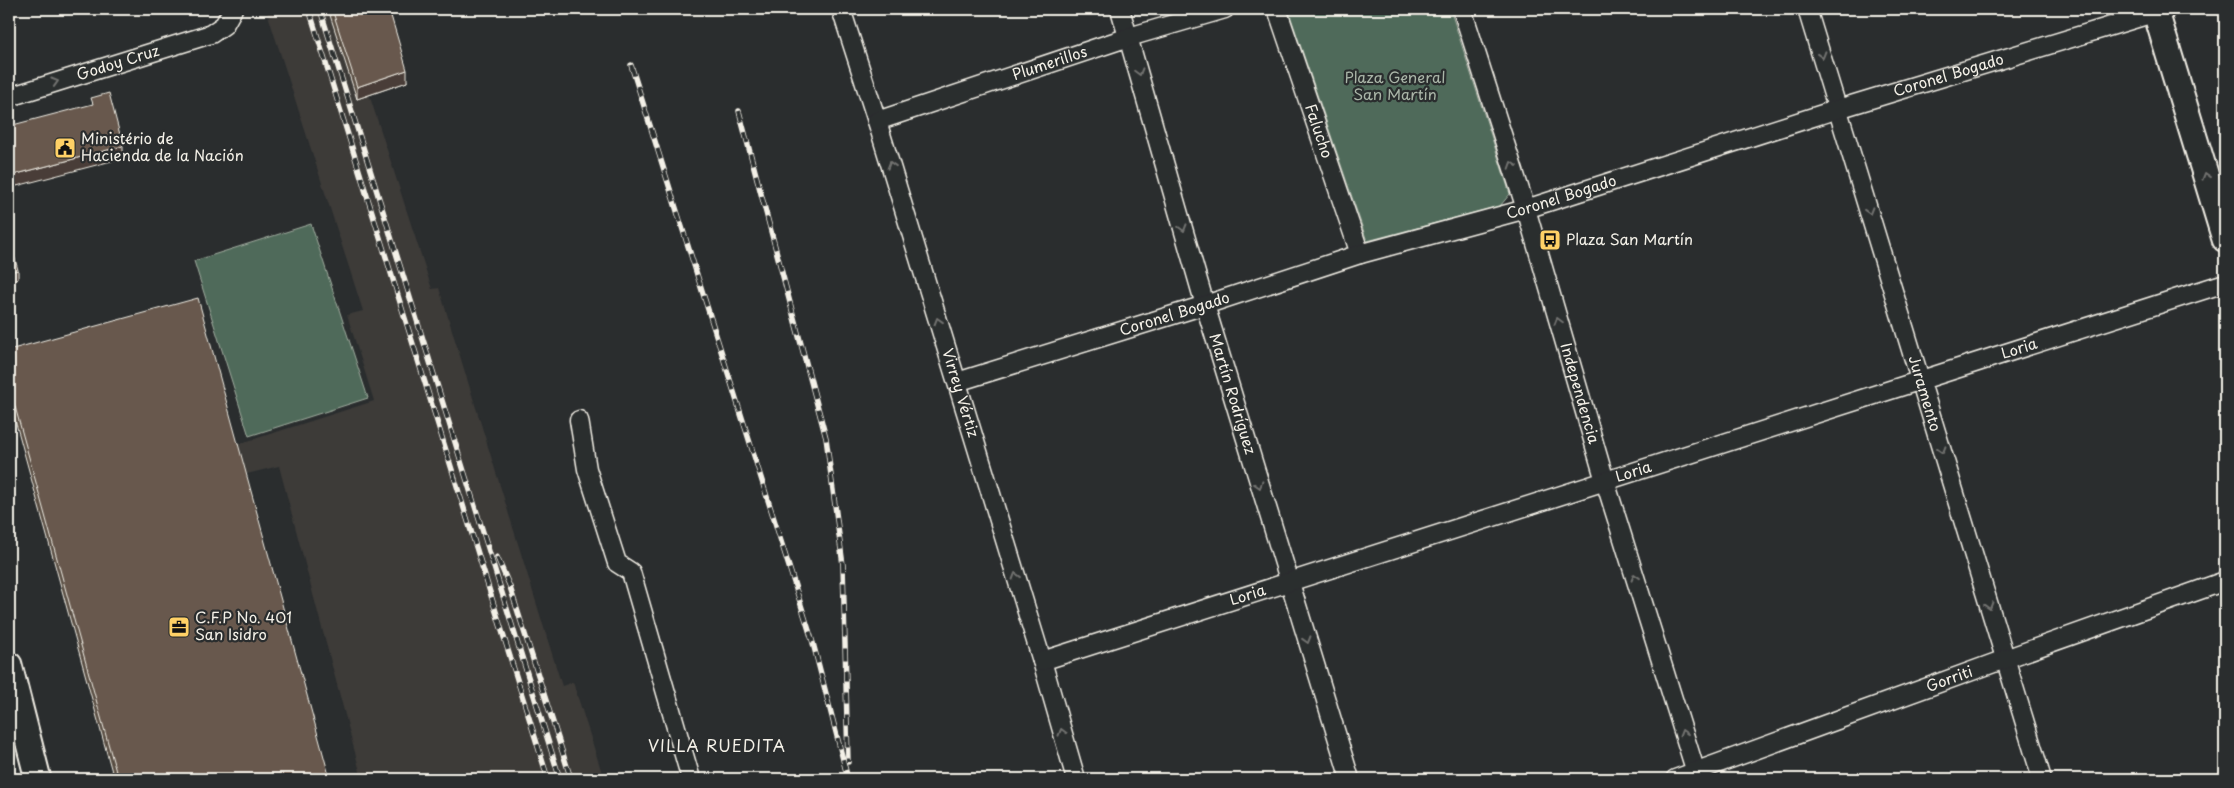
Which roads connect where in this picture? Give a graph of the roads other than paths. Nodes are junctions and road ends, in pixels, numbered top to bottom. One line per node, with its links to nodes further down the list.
1 (233, 9): 10 (street, Godoy Cruz, one-way to 1)
2 (841, 9): 12 (street, Virrey Vértiz)
3 (1120, 9): 9 (street, Martín Rodríguez)
4 (1225, 9): 9 (street, Plumerillos)
5 (1278, 9): 15 (street, Falucho)
6 (1462, 9): 13 (street, Independencia, one-way to 6)
7 (1807, 9): 11 (street, Juramento, one-way to 11)
8 (2159, 10): 11 (street, Coronel Bogado); 14 (street, one-way to 8)
9 (1128, 37): 12 (street, Plumerillos); 17 (street, Martín Rodríguez, one-way to 17)
10 (9, 97)
11 (1838, 109): 13 (street, Coronel Bogado); 18 (street, Juramento, one-way to 18)
12 (878, 121): 19 (street, Virrey Vértiz, one-way to 12)
13 (1526, 209): 15 (street, Coronel Bogado); 21 (street, Independencia, one-way to 13)
14 (2225, 239)
15 (1360, 254): 17 (street, Coronel Bogado)
16 (2225, 283): 18 (street, Loria)
17 (1205, 305): 19 (street, Coronel Bogado); 23 (street, Martín Rodríguez, one-way to 23)
18 (1921, 379): 21 (street, Loria); 24 (street, Juramento, one-way to 24)
19 (957, 382): 25 (street, Virrey Vértiz, one-way to 19)
20 (579, 420): 29 (street)
21 (1605, 481): 23 (street, Loria); 27 (street, Independencia, one-way to 21)
22 (2225, 581): 24 (street, Gorriti)
23 (1289, 582): 25 (street, Loria); 31 (street, Martín Rodríguez, one-way to 31)
24 (2004, 659): 27 (street, Gorriti); 33 (street, Juramento)
25 (1042, 661): 30 (street, Virrey Vértiz, one-way to 25)
26 (9, 665): 28 (street)
27 (1697, 775): 32 (street, Gorriti)
28 (38, 779)
29 (691, 779)
30 (1076, 779)
31 (1350, 779)
32 (1675, 779)
33 (2042, 779)

